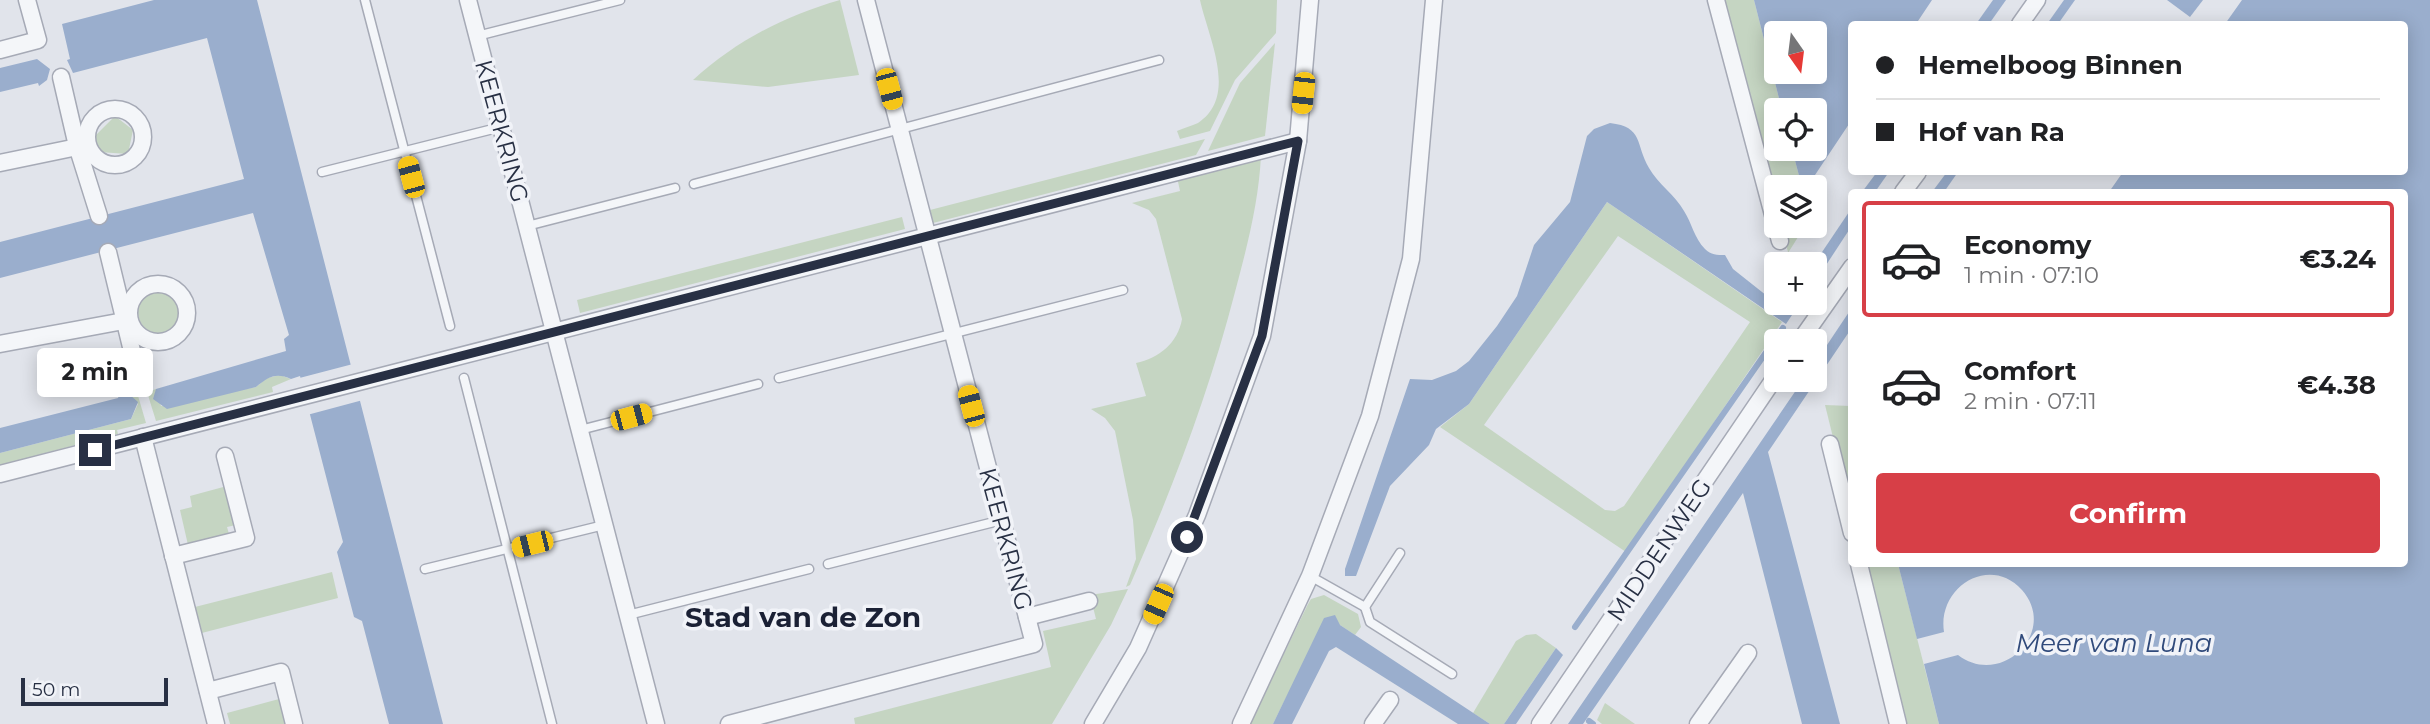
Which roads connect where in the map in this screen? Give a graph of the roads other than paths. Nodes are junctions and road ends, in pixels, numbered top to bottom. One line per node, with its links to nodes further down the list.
1 (27, 0): 12 (street)
2 (365, 0): 19 (lane)
3 (468, 0): 11 (street, KEERKRING)
4 (620, 0): 11 (lane, KEERKRING)
5 (866, 0): 16 (street, KEERKRING)
6 (1310, 0): 17 (street)
7 (1434, 0): 57 (street)
8 (1716, 0): 27 (street)
9 (2037, 0): 10 (street)
10 (2022, 21)
11 (477, 36): 15 (street, KEERKRING)
12 (0, 51)
13 (1159, 60): 16 (lane)
14 (61, 77): 18 (street)
15 (501, 127): 19 (lane); 25 (street, KEERKRING)
16 (900, 129): 22 (lane); 26 (street, KEERKRING)
17 (1298, 141): 26 (street); 71 (street)
18 (82, 146): 20 (street); 24 (street)
19 (404, 153): 21 (lane); 32 (lane)
20 (0, 163)
21 (322, 172)
22 (694, 184)
23 (676, 188): 25 (lane, KEERKRING)
24 (99, 216)
25 (527, 226): 34 (street, KEERKRING)
26 (927, 236): 34 (street); 35 (street, KEERKRING)
27 (1780, 241)
28 (108, 252): 31 (street)
29 (1848, 273): 33 (street)
30 (1123, 290): 35 (lane)
31 (126, 321): 36 (street); 39 (street)
32 (450, 326)
33 (1808, 329)
34 (554, 332): 42 (street, KEERKRING); 43 (street)
35 (953, 334): 38 (lane); 48 (street, KEERKRING)
36 (0, 344)
37 (464, 378): 50 (lane)
38 (779, 378)
39 (141, 384)
40 (758, 384): 42 (lane)
41 (1765, 392): 74 (street, MIDDENWEG)
42 (580, 430): 49 (street, KEERKRING)
43 (143, 438): 46 (street); 52 (street)
44 (1830, 444): 47 (street)
45 (225, 456): 52 (street)
46 (0, 474)
47 (1848, 517)
48 (1002, 520): 53 (lane); 61 (street, KEERKRING)
49 (604, 525): 50 (lane); 60 (street, KEERKRING)
50 (507, 550): 55 (lane); 68 (lane)
51 (1400, 553): 59 (lane)
52 (173, 556): 64 (street)
53 (828, 564)
54 (1860, 567): 76 (street)
55 (425, 569)
56 (809, 569): 60 (lane)
57 (1310, 576): 59 (lane); 72 (street)
58 (1089, 601): 61 (street)
59 (1365, 607): 63 (lane)
60 (628, 615): 69 (street, KEERKRING)
61 (1027, 617): 70 (street, KEERKRING)
62 (1748, 653): 75 (street)
63 (1452, 674)
64 (208, 691): 66 (street); 67 (street)
65 (1390, 700): 73 (street)
66 (216, 724)
67 (294, 724)
68 (552, 724)
69 (656, 724)
70 (729, 724)
71 (1093, 724)
72 (1241, 724)
73 (1373, 724)
74 (1540, 724)
75 (1698, 724)
76 (1898, 724)

